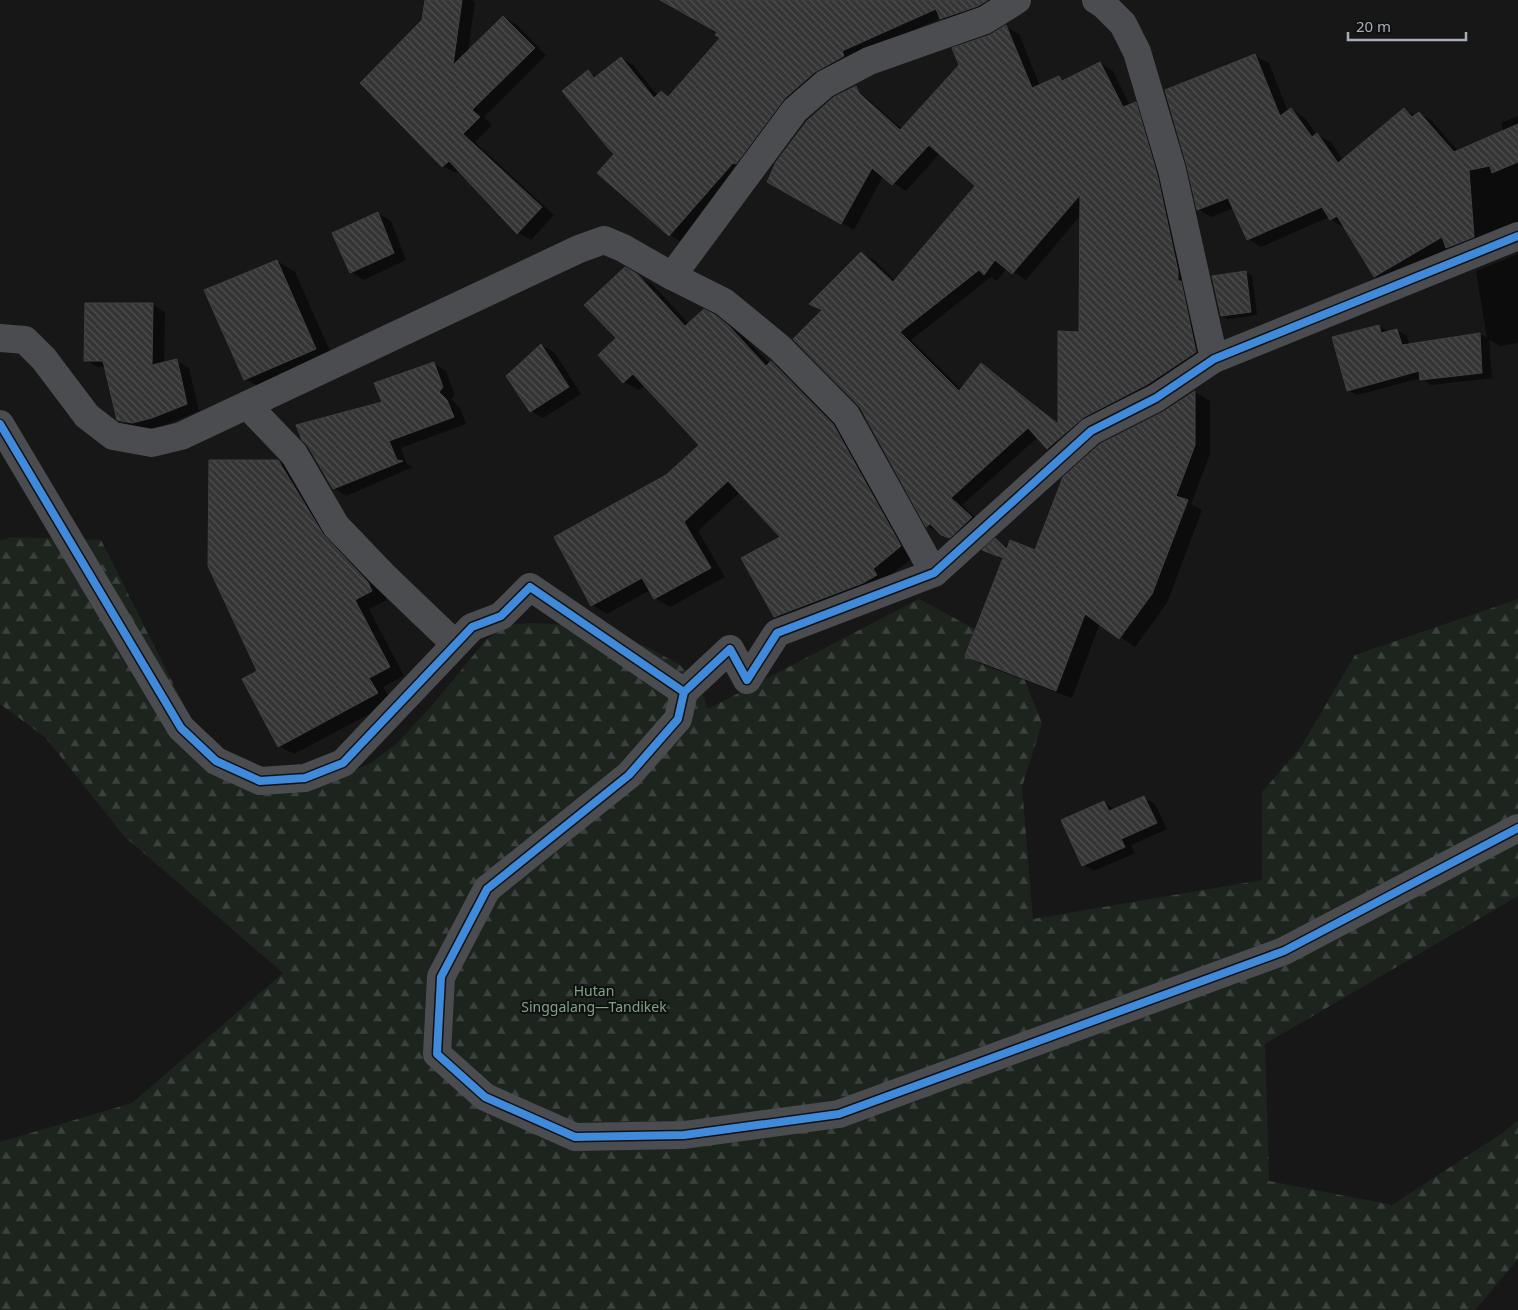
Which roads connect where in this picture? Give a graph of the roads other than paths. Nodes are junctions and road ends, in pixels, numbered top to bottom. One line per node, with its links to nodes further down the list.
1 (1017, 0): 4 (street)
2 (1096, 0): 6 (street)
3 (1518, 236): 6 (street)
4 (672, 276): 7 (street); 9 (street)
5 (0, 338): 7 (street)
6 (1214, 359): 9 (street)
7 (247, 405): 10 (street)
8 (0, 424): 10 (street)
9 (934, 573): 11 (street)
10 (454, 644): 11 (street)
11 (684, 692): 12 (street)
12 (1518, 828)

